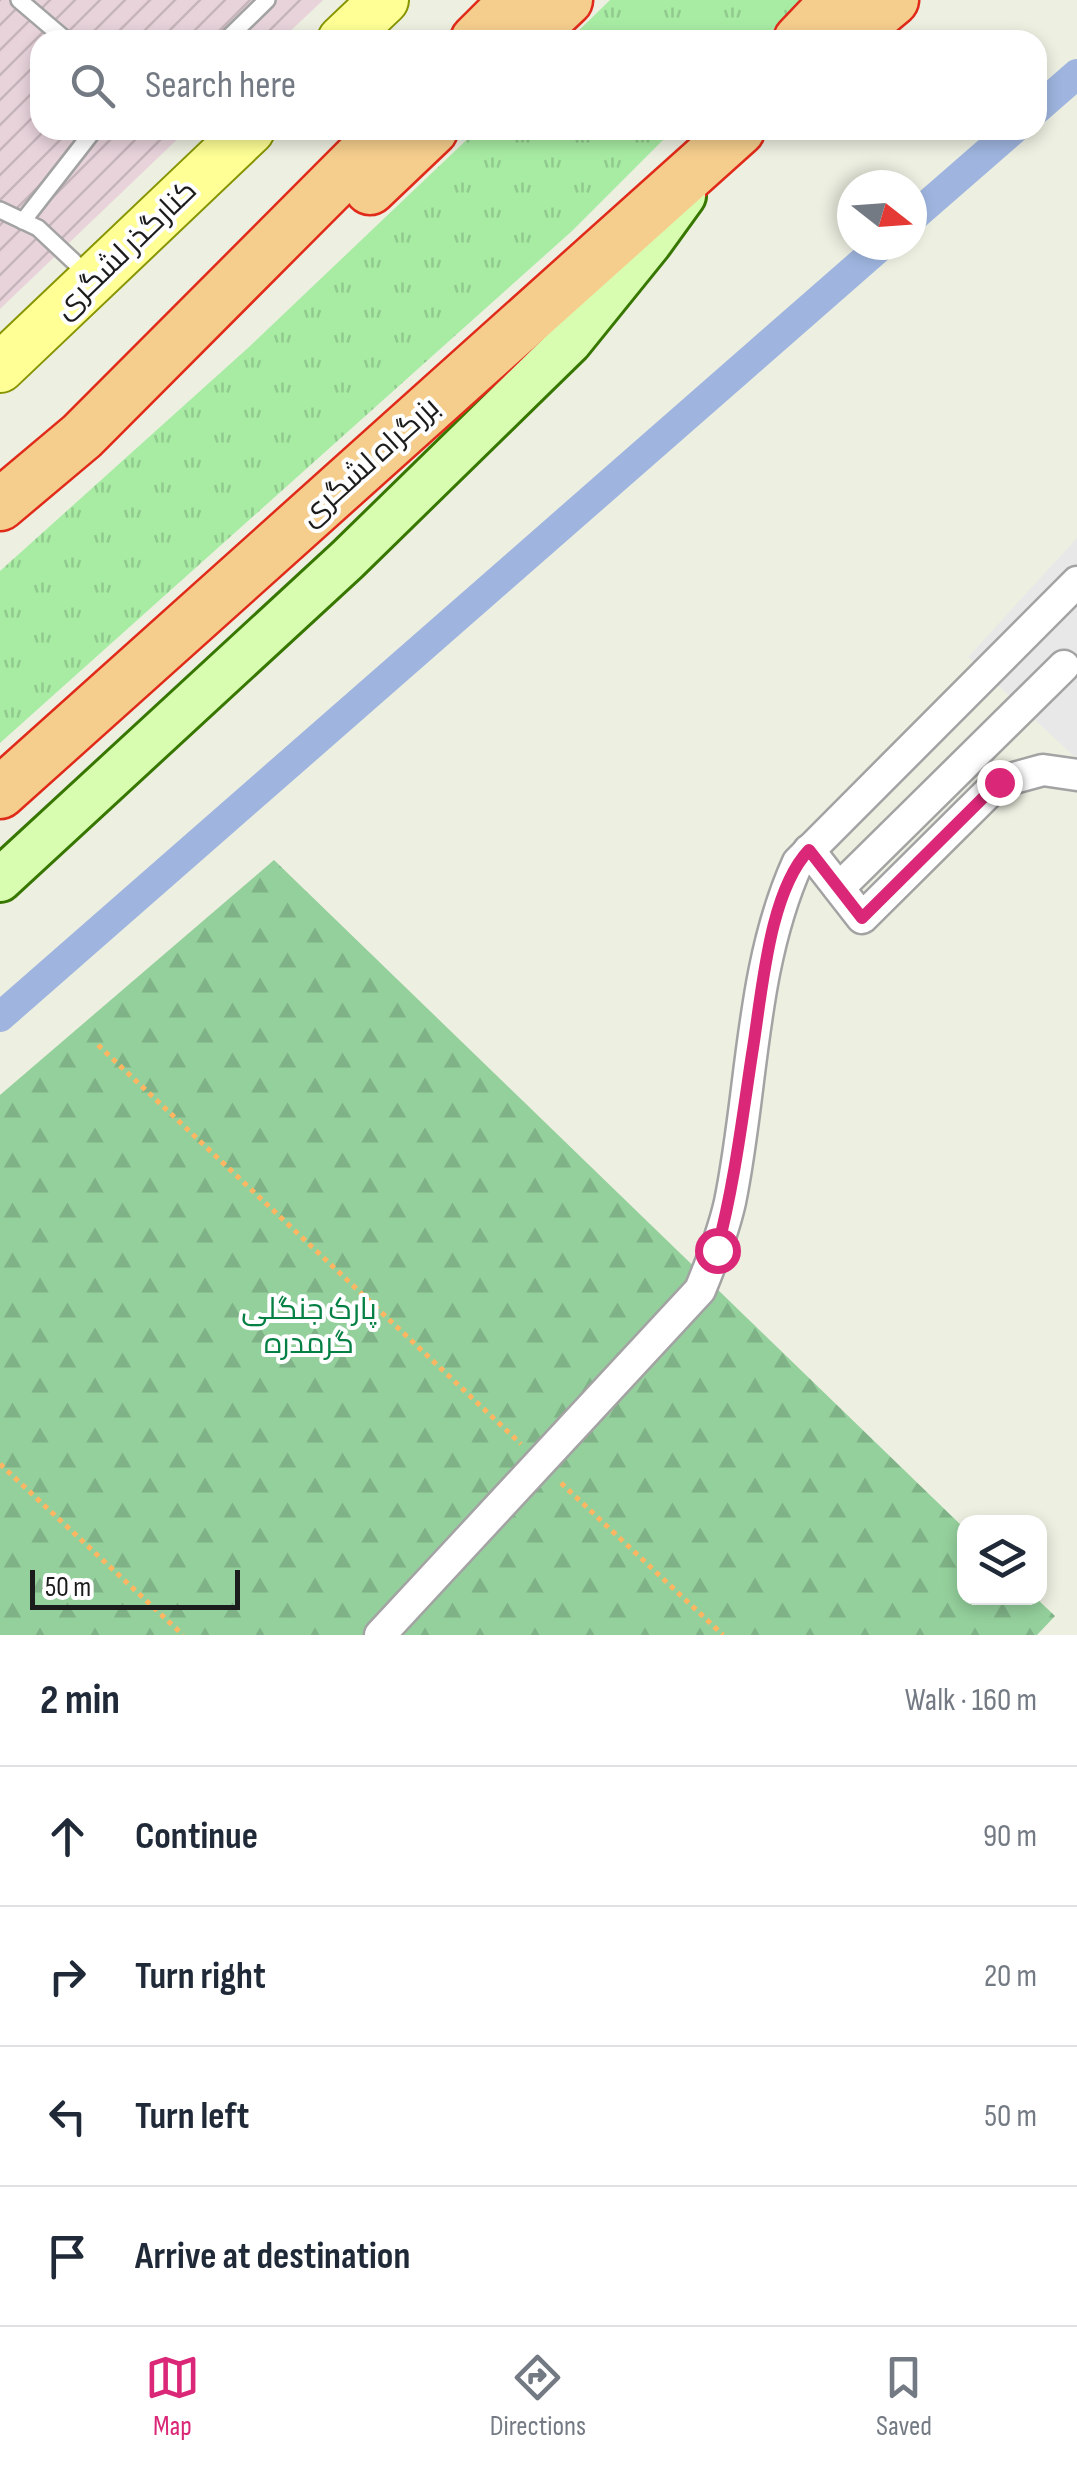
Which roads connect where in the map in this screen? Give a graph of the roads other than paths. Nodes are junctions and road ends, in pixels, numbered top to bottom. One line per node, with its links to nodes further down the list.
1 (20, 0): 8 (lane)
2 (267, 0): 9 (lane)
3 (384, 0): 10 (main road)
4 (516, 0): 11 (highway)
5 (566, 0): 12 (highway)
6 (837, 0): 13 (highway)
7 (893, 0): 14 (highway)
8 (54, 30)
9 (236, 30)
10 (352, 30)
11 (486, 30)
12 (535, 30)
13 (809, 30)
14 (857, 30)
15 (86, 140): 22 (lane)
16 (240, 140): 23 (main road, کنارگذر لشگری)
17 (377, 140): 25 (highway)
18 (422, 140): 25 (highway)
19 (725, 140): 31 (highway, بزرگراه لشگری)
20 (726, 140): 33 (main road)
21 (0, 210): 22 (lane)
22 (23, 221): 23 (lane)
23 (94, 280): 24 (main road, کنارگذر لشگری)
24 (0, 368)
25 (125, 393): 26 (highway)
26 (0, 506)
27 (1077, 582): 28 (street)
28 (1028, 631): 29 (street); 32 (street)
29 (1070, 673): 34 (street)
30 (1077, 775): 34 (street)
31 (0, 793)
32 (809, 850): 34 (street); 35 (street)
33 (0, 880)
34 (839, 888)
35 (380, 1635)

